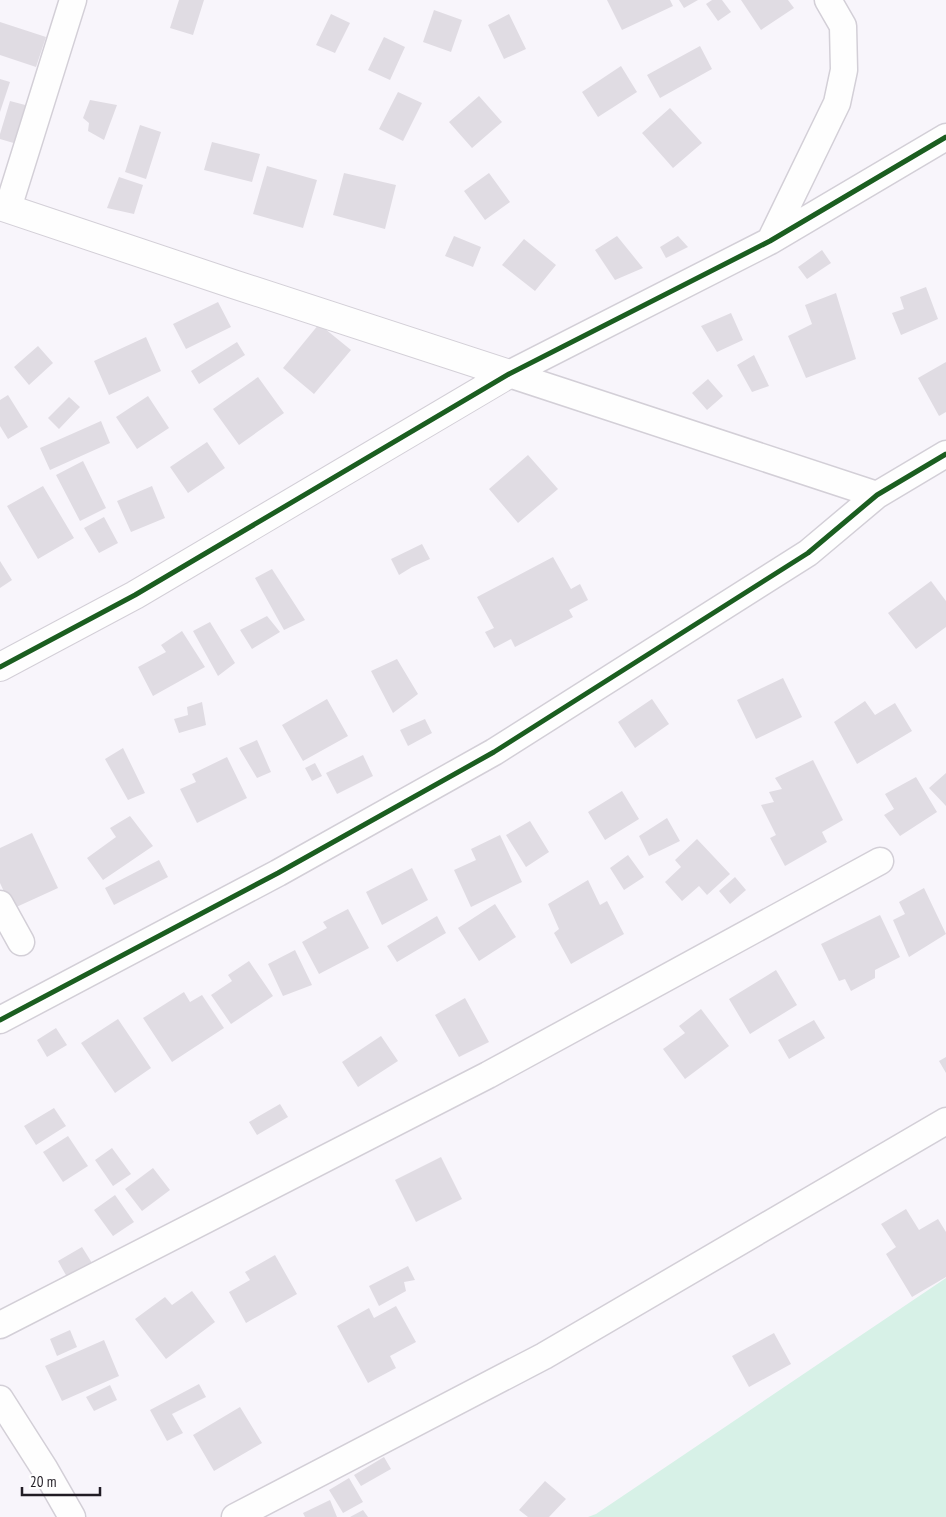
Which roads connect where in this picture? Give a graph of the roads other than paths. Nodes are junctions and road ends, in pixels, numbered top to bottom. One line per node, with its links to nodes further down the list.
1 (73, 0): 4 (street)
2 (828, 0): 5 (street)
3 (946, 137): 5 (street)
4 (4, 207): 6 (street)
5 (770, 241): 6 (street)
6 (509, 374): 8 (street); 9 (street)
7 (946, 454): 8 (street)
8 (877, 495): 13 (street)
9 (0, 667)
10 (880, 861): 15 (street)
11 (0, 904): 12 (street)
12 (21, 942)
13 (0, 1020)
14 (946, 1121): 18 (street)
15 (0, 1325)
16 (0, 1399): 17 (street)
17 (72, 1517)
18 (234, 1517)

